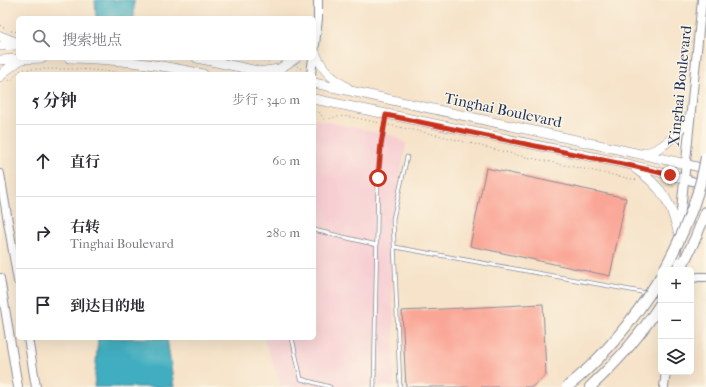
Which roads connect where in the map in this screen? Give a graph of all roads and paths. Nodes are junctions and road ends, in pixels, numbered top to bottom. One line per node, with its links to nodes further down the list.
1 (318, 0): 3 (street)
2 (702, 0): 34 (street, Xinghai Boulevard)
3 (316, 23)
4 (0, 25): 5 (path)
5 (16, 32)
6 (0, 36): 7 (main road)
7 (16, 43)
8 (16, 44): 9 (main road)
9 (0, 46)
10 (316, 55): 31 (main road)
11 (16, 59): 12 (main road)
12 (0, 60)
13 (20, 60): 28 (main road)
14 (107, 60): 23 (main road)
15 (206, 60): 24 (main road)
16 (260, 60): 19 (path)
17 (293, 60): 24 (main road)
18 (313, 60): 26 (street)
19 (273, 62)
20 (299, 68): 25 (path)
21 (18, 72): 22 (path)
22 (124, 72)
23 (191, 72)
24 (262, 72)
25 (295, 72)
26 (311, 72)
27 (16, 74): 29 (path)
28 (0, 77)
29 (11, 80)
30 (316, 83): 31 (main road, Tinghai Boulevard)
31 (354, 92): 36 (main road, Tinghai Boulevard)
32 (316, 100): 35 (main road, Tinghai Boulevard)
33 (316, 112): 35 (path)
34 (691, 115): 36 (main road); 39 (street, Xinghai Boulevard)
35 (385, 120): 40 (main road, Tinghai Boulevard); 44 (path); 49 (lane)
36 (640, 153): 39 (main road, Tinghai Boulevard)
37 (407, 157): 50 (lane)
38 (706, 157): 51 (main road, bridge)
39 (686, 164): 41 (street); 43 (street, Xinghai Boulevard)
40 (632, 166): 43 (main road, Tinghai Boulevard); 48 (main road)
41 (706, 169)
42 (0, 174): 54 (street)
43 (685, 179): 45 (street); 48 (street, Xinghai Boulevard)
44 (639, 181)
45 (706, 185)
46 (706, 212): 53 (main road)
47 (316, 230): 49 (lane)
48 (679, 234): 52 (street, Xinghai Boulevard)
49 (377, 245): 67 (lane)
50 (395, 247): 59 (lane); 68 (lane)
51 (666, 267)
52 (675, 267)
53 (682, 267)
54 (16, 269)
55 (706, 277): 57 (street)
56 (0, 278): 64 (street)
57 (694, 279)
58 (658, 281): 69 (main road, bridge)
59 (658, 295)
60 (658, 308): 70 (main road)
61 (28, 340): 65 (street)
62 (292, 340): 66 (lane)
63 (666, 375): 71 (street)
64 (18, 387)
65 (36, 387)
66 (330, 387)
67 (374, 387)
68 (400, 387)
69 (568, 387)
70 (590, 387)
71 (664, 387)

